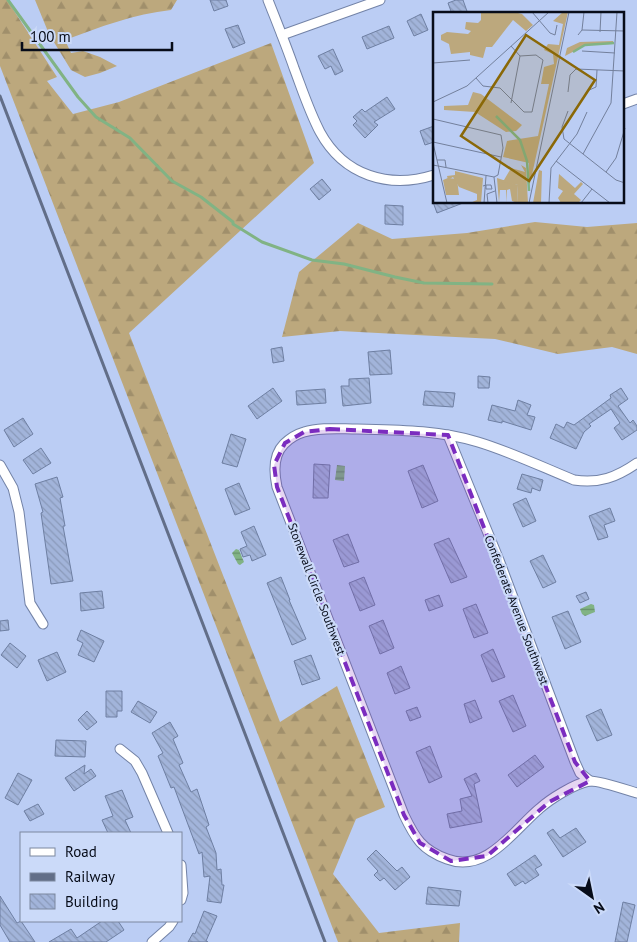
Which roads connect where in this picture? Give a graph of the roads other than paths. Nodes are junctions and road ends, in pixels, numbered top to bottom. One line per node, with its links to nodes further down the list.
1 (268, 0): 3 (street)
2 (380, 0): 3 (street)
3 (282, 34): 6 (street)
4 (637, 99): 5 (street)
5 (624, 104)
6 (433, 175)
7 (448, 435): 8 (street, Stonewall Circle Southwest); 12 (street, Confederate Avenue Southwest); 12 (street, Stonewall Circle Southwest)
8 (637, 463)
9 (0, 465): 10 (street)
10 (43, 624)
11 (120, 749): 14 (street)
12 (590, 781): 13 (street)
13 (637, 793)
14 (168, 832)
15 (182, 879): 16 (street)
16 (182, 896)
17 (172, 922): 18 (street)
18 (152, 942)

